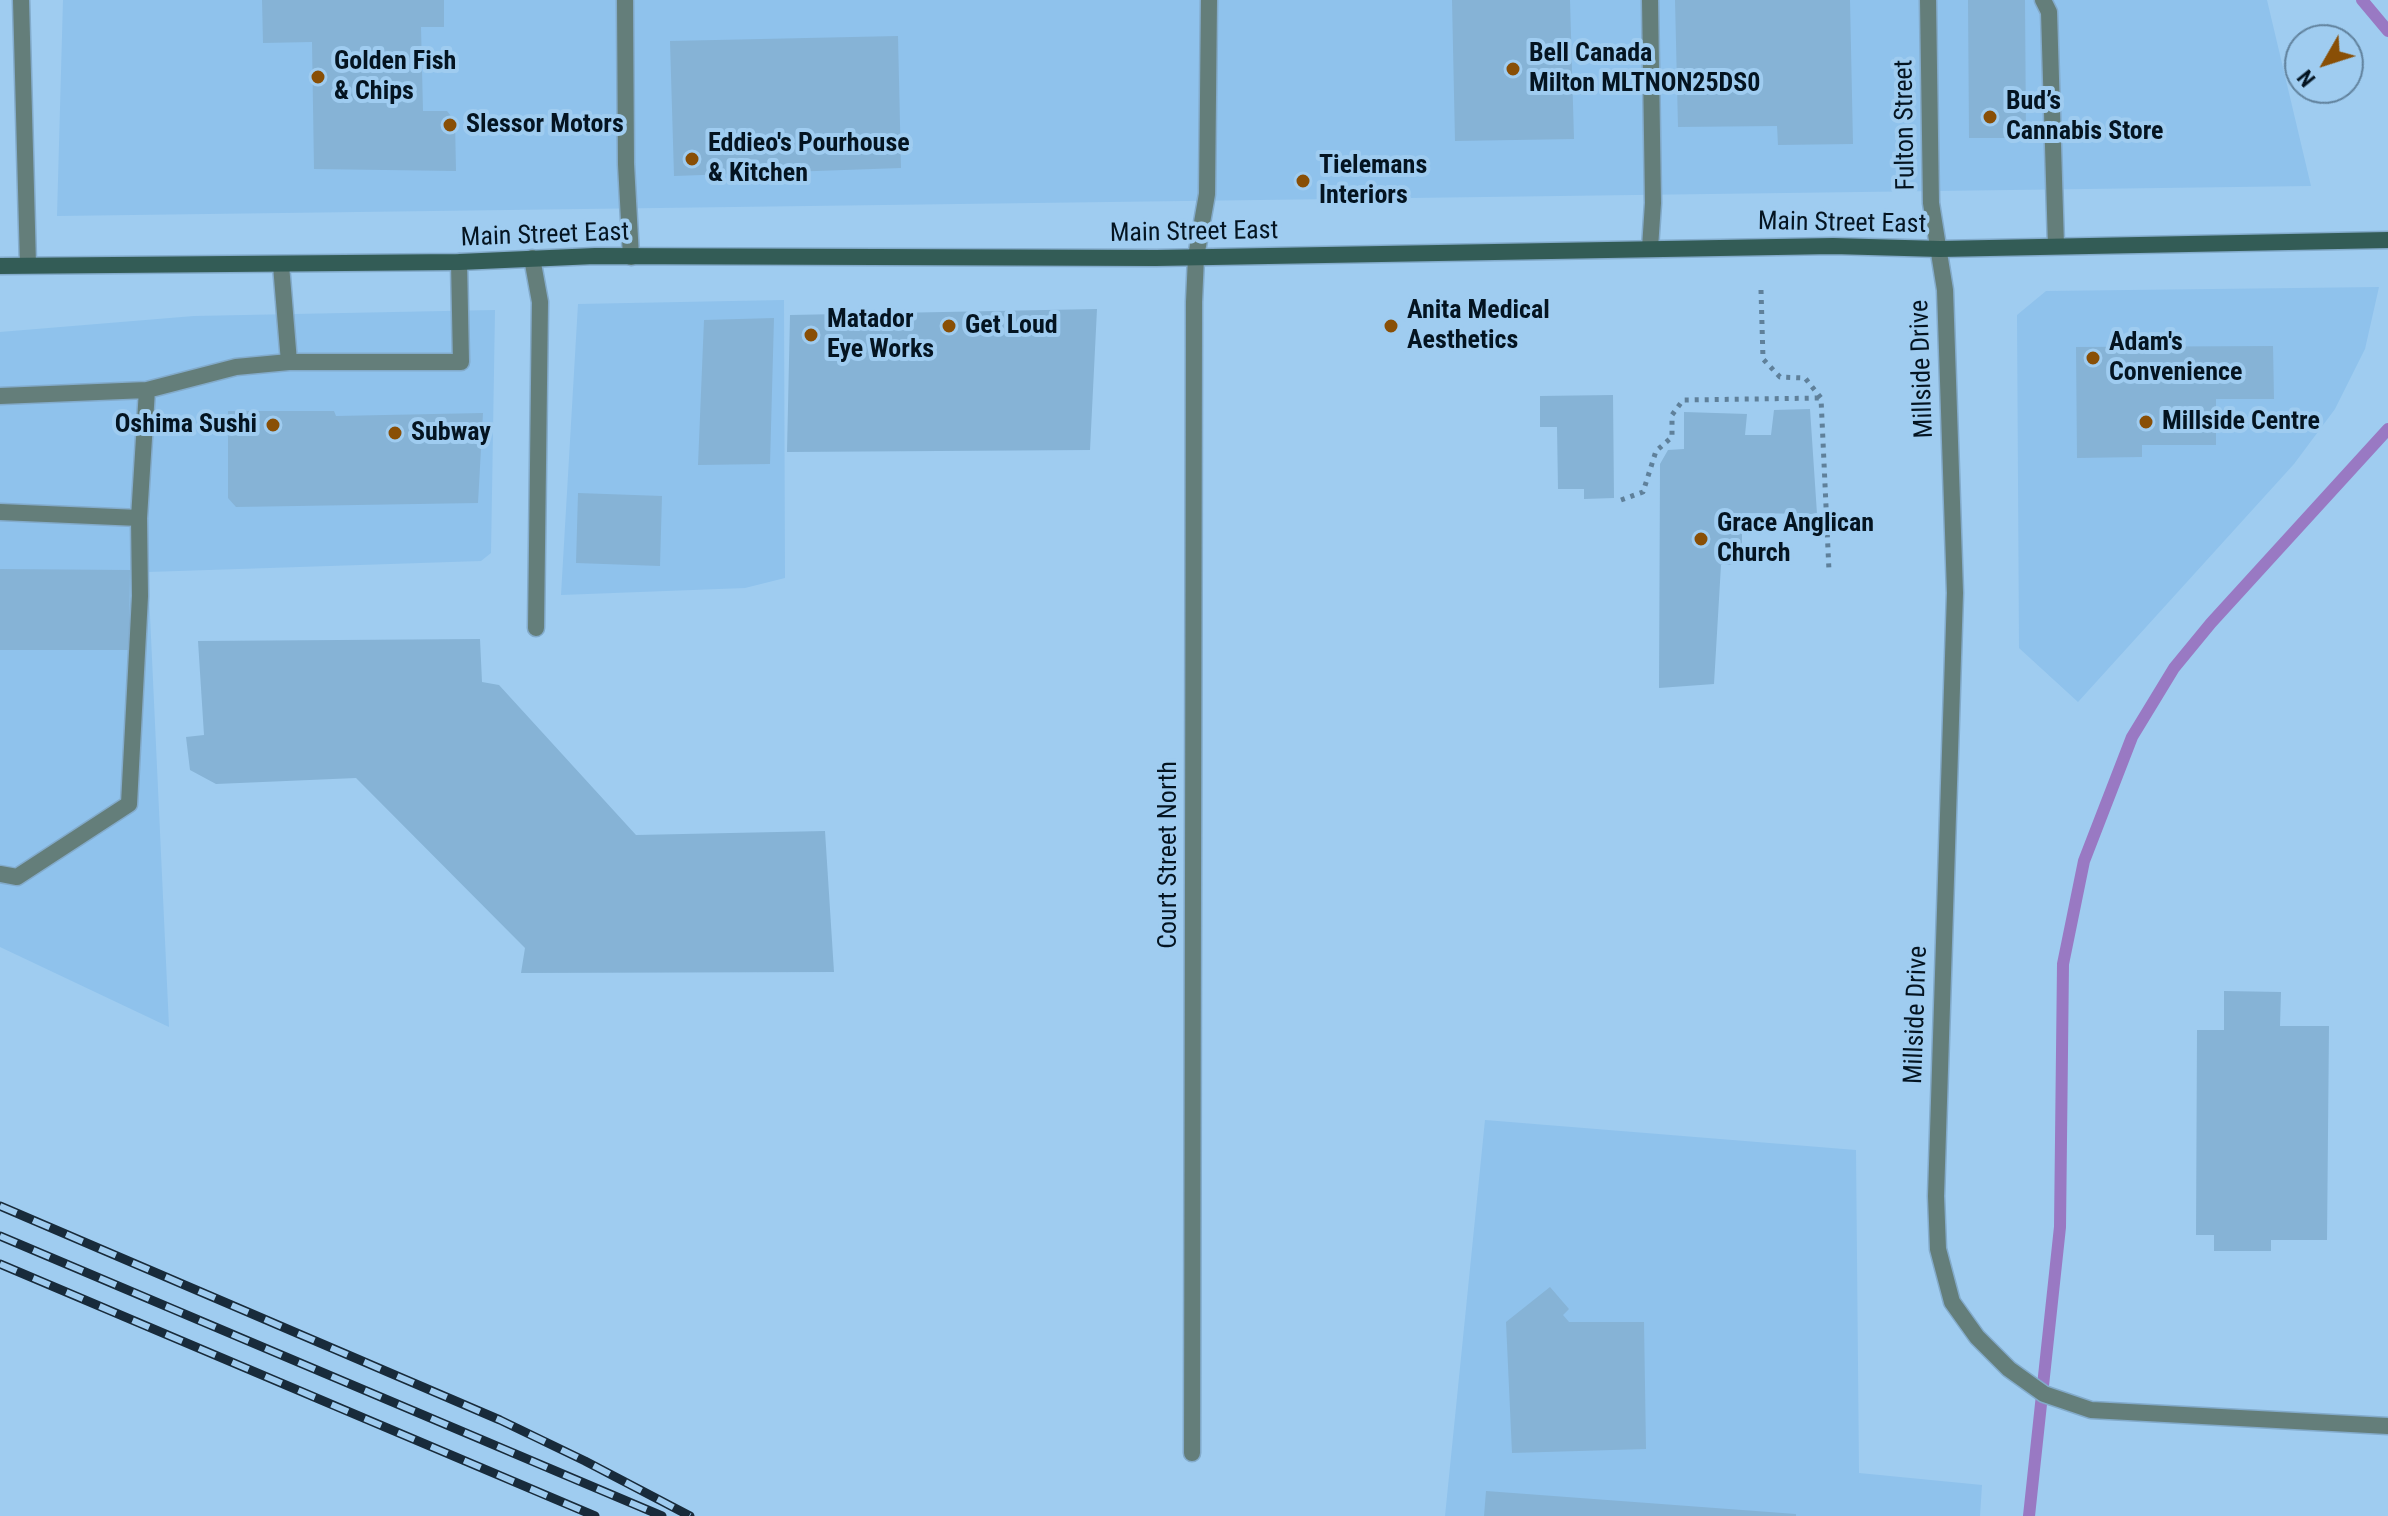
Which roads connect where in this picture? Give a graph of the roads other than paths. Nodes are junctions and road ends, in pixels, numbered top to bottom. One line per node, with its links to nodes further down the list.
1 (21, 0): 15 (street)
2 (625, 0): 11 (street)
3 (1209, 0): 12 (street, Court Street North)
4 (1650, 0): 9 (street)
5 (1928, 0): 10 (street, Fulton Street)
6 (2043, 0): 8 (street)
7 (2388, 240): 8 (main road, Main Street East)
8 (2056, 246): 10 (main road, Main Street East)
9 (1650, 248): 10 (main road, Main Street East); 12 (main road, Main Street East)
10 (1940, 249): 25 (street, Millside Drive)
11 (631, 257): 12 (main road, Main Street East); 13 (main road, Main Street East)
12 (1196, 257): 26 (street, Court Street North)
13 (532, 258): 14 (main road, Main Street East); 23 (street)
14 (459, 262): 16 (main road, Main Street East); 18 (street)
15 (28, 265): 16 (main road, Main Street East); 17 (main road, Main Street East)
16 (281, 265): 18 (street)
17 (0, 266)
18 (289, 362): 19 (street)
19 (147, 390): 20 (street); 22 (street)
20 (0, 396)
21 (0, 512): 22 (street)
22 (139, 518): 24 (street)
23 (536, 628)
24 (0, 874)
25 (2388, 1426)
26 (1192, 1453)

